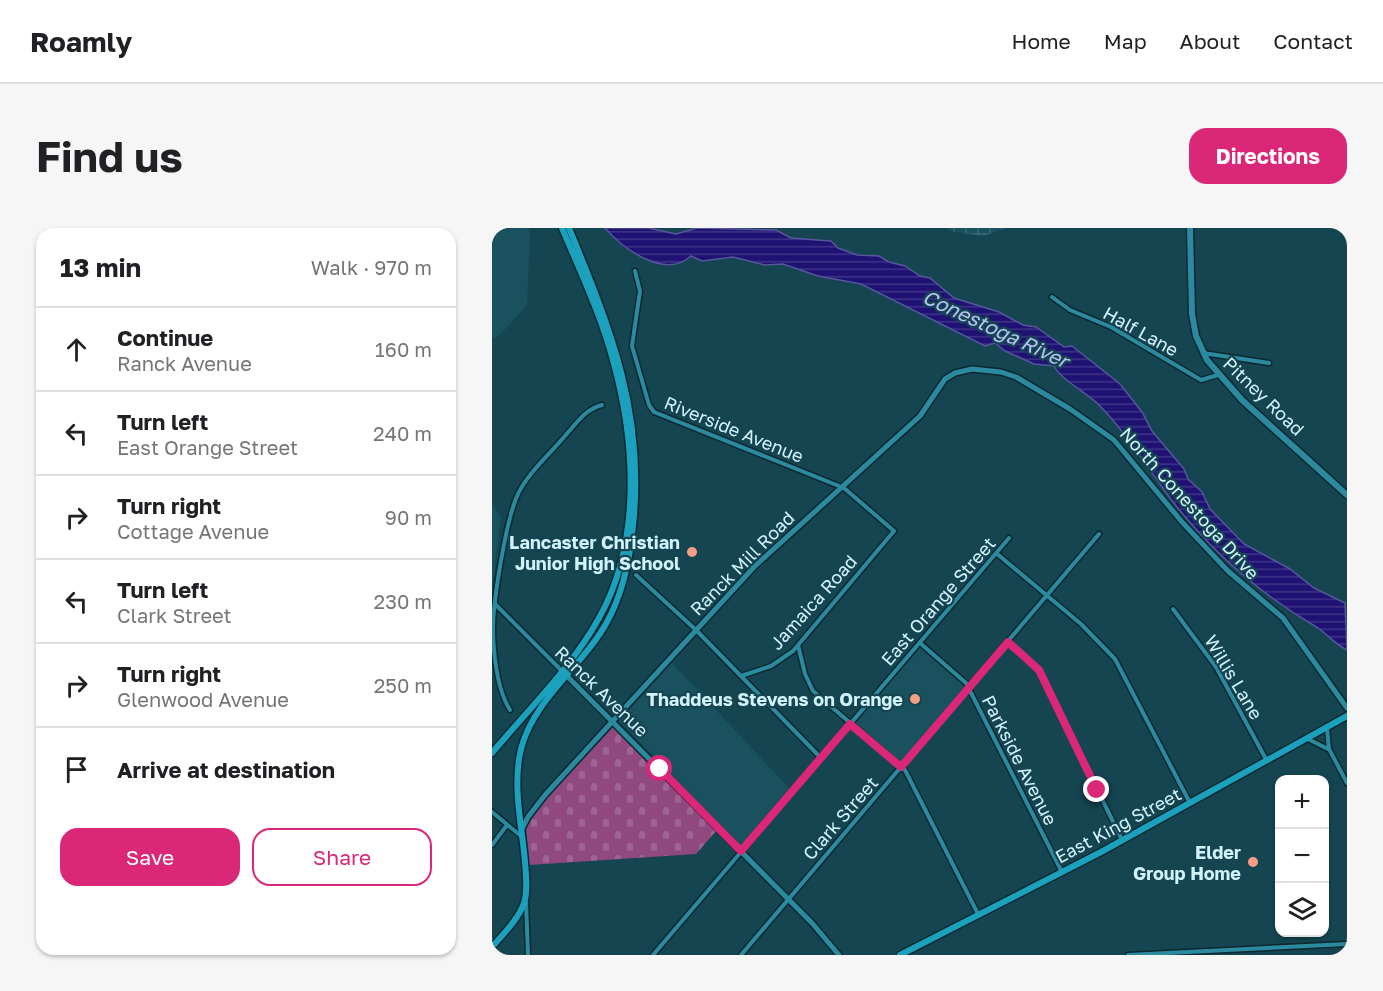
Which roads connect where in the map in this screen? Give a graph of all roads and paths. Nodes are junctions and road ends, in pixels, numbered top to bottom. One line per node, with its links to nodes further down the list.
1 (562, 228): 25 (main road)
2 (569, 228): 26 (main road)
3 (1190, 228): 6 (main road, Pitney Road)
4 (635, 271): 11 (street, Riverside Avenue)
5 (1052, 297): 9 (street, Half Lane)
6 (1203, 353): 7 (street); 9 (main road, Pitney Road)
7 (1269, 363)
8 (972, 369): 11 (street, Ranck Mill Road); 29 (street, North Conestoga Drive)
9 (1218, 375): 12 (main road, Pitney Road)
10 (602, 405): 19 (street)
11 (842, 487): 13 (street, Riverside Avenue); 21 (street, Ranck Mill Road)
12 (1347, 495)
13 (894, 531): 24 (street, Jamaica Road)
14 (1099, 534): 18 (street, Clark Street)
15 (1009, 538): 16 (street, East Orange Street)
16 (996, 553): 18 (street); 23 (street, East Orange Street)
17 (636, 575): 21 (street)
18 (1047, 596): 22 (street, Clark Street); 45 (street)
19 (495, 603): 25 (street, Ranck Avenue); 30 (street)
20 (1173, 609): 39 (street, Willis Lane)
21 (696, 630): 27 (street); 32 (street, Ranck Mill Road)
22 (1008, 642): 28 (street, Clark Street); 50 (street)
23 (920, 643): 28 (street, Parkside Avenue); 33 (street, East Orange Street)
24 (798, 645): 27 (street, Jamaica Road); 33 (street)
25 (561, 670): 26 (street, Ranck Avenue); 37 (main road)
26 (568, 676): 32 (street, Ranck Avenue); 48 (main road)
27 (741, 676): 38 (street)
28 (969, 688): 40 (street, Clark Street); 53 (street, Parkside Avenue)
29 (1347, 708)
30 (510, 710)
31 (1347, 716): 34 (main road, East King Street)
32 (614, 722): 43 (street, Ranck Mill Road); 52 (street, Ranck Avenue)
33 (850, 724): 38 (street, East Orange Street); 40 (street)
34 (1327, 728): 35 (main road, East King Street); 36 (street)
35 (1308, 739): 36 (street); 39 (main road, East King Street)
36 (1329, 749): 41 (street)
37 (492, 753)
38 (821, 758): 52 (street, East Orange Street)
39 (1267, 762): 45 (main road, East King Street)
40 (901, 767): 55 (street, Clark Street); 56 (street)
41 (1345, 774): 42 (street)
42 (1347, 783)
43 (545, 795): 44 (street, Ranck Mill Road); 48 (street, Ranck Mill Road)
44 (538, 800)
45 (1191, 803): 50 (main road, East King Street)
46 (492, 812): 47 (street)
47 (507, 825): 49 (street); 51 (street)
48 (522, 829): 49 (main road)
49 (523, 839): 54 (main road)
50 (1122, 840): 53 (main road, East King Street)
51 (492, 845)
52 (741, 851): 55 (street, Ranck Avenue); 61 (street, East Orange Street)
53 (1063, 872): 56 (main road, East King Street)
54 (525, 898): 58 (main road); 60 (street)
55 (788, 899): 62 (street, Clark Street); 63 (street, Ranck Avenue)
56 (979, 916): 64 (main road, East King Street)
57 (1347, 944): 59 (street)
58 (492, 947)
59 (1243, 948): 65 (street); 66 (street)
60 (528, 955)
61 (653, 955)
62 (741, 955)
63 (839, 955)
64 (900, 955)
65 (1128, 955)
66 (1243, 955)

